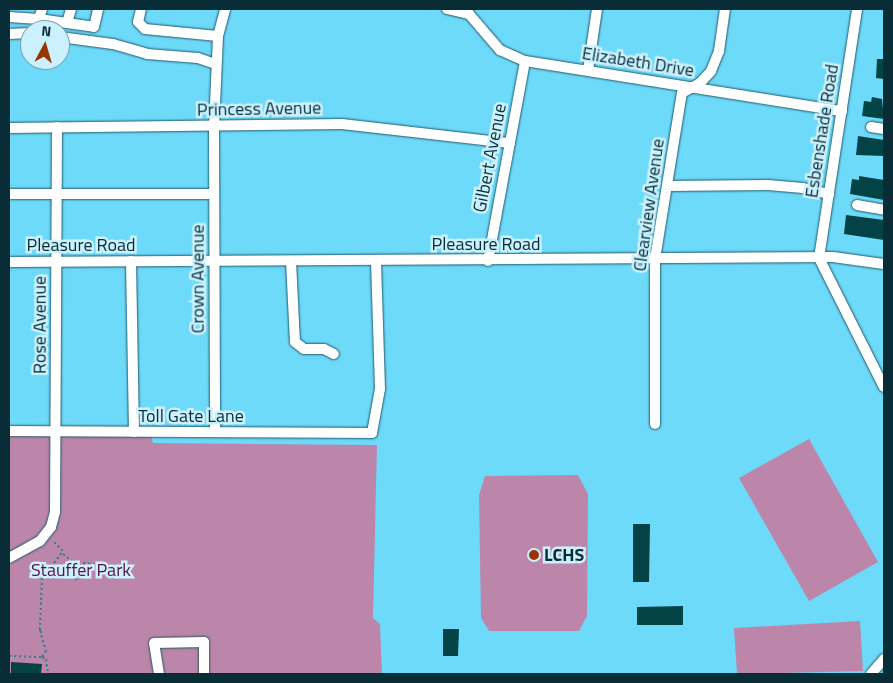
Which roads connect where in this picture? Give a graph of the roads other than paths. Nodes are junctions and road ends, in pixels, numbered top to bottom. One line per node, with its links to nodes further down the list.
1 (98, 9): 12 (street)
2 (141, 9): 13 (street)
3 (225, 9): 13 (street, Crown Avenue)
4 (448, 9): 8 (street, Elizabeth Drive)
5 (597, 9): 17 (street)
6 (725, 9): 18 (street, Clearview Avenue)
7 (857, 9): 19 (street, Esbenshade Road)
8 (470, 11): 15 (street, Elizabeth Drive)
9 (40, 14): 10 (street); 11 (street)
10 (9, 16)
11 (59, 20)
12 (70, 23)
13 (218, 36): 16 (street, Crown Avenue)
14 (70, 38): 16 (street)
15 (525, 61): 17 (street, Elizabeth Drive); 25 (street, Gilbert Avenue)
16 (215, 62): 20 (street, Crown Avenue)
17 (588, 70): 18 (street, Elizabeth Drive)
18 (692, 87): 19 (street, Elizabeth Drive); 26 (street, Clearview Avenue)
19 (842, 111): 30 (street, Esbenshade Road)
20 (214, 126): 21 (street, Princess Avenue); 25 (street, Princess Avenue); 29 (street, Crown Avenue)
21 (57, 127): 23 (street, Princess Avenue); 28 (street, Rose Avenue)
22 (872, 127): 24 (street)
23 (9, 128)
24 (884, 129)
25 (510, 143): 39 (street, Gilbert Avenue)
26 (667, 186): 30 (street); 34 (street, Clearview Avenue)
27 (9, 194): 28 (street)
28 (57, 194): 29 (street); 41 (street, Rose Avenue)
29 (214, 194): 36 (street, Crown Avenue)
30 (829, 194): 33 (street, Esbenshade Road)
31 (857, 205): 32 (street)
32 (884, 210)
33 (819, 258): 34 (street, Pleasure Road); 42 (street, Pleasure Road); 44 (street)
34 (655, 259): 39 (street, Pleasure Road); 45 (street, Clearview Avenue)
35 (131, 261): 36 (street, Pleasure Road); 41 (street, Pleasure Road); 48 (street)
36 (214, 261): 37 (street, Pleasure Road); 49 (street, Crown Avenue)
37 (290, 261): 38 (street, Pleasure Road); 43 (street)
38 (376, 261): 39 (street, Pleasure Road); 49 (street, Toll Gate Lane)
39 (488, 261)
40 (9, 262): 41 (street, Pleasure Road)
41 (57, 262): 47 (street, Rose Avenue)
42 (884, 264)
43 (334, 354)
44 (884, 387)
45 (655, 424)
46 (9, 432): 47 (street, Toll Gate Lane)
47 (56, 432): 48 (street, Toll Gate Lane); 50 (street, Rose Avenue)
48 (134, 432): 49 (street, Toll Gate Lane)
49 (215, 432)
50 (9, 558)
51 (884, 659): 54 (street)
52 (159, 674): 53 (street)
53 (204, 674)
54 (871, 674)

